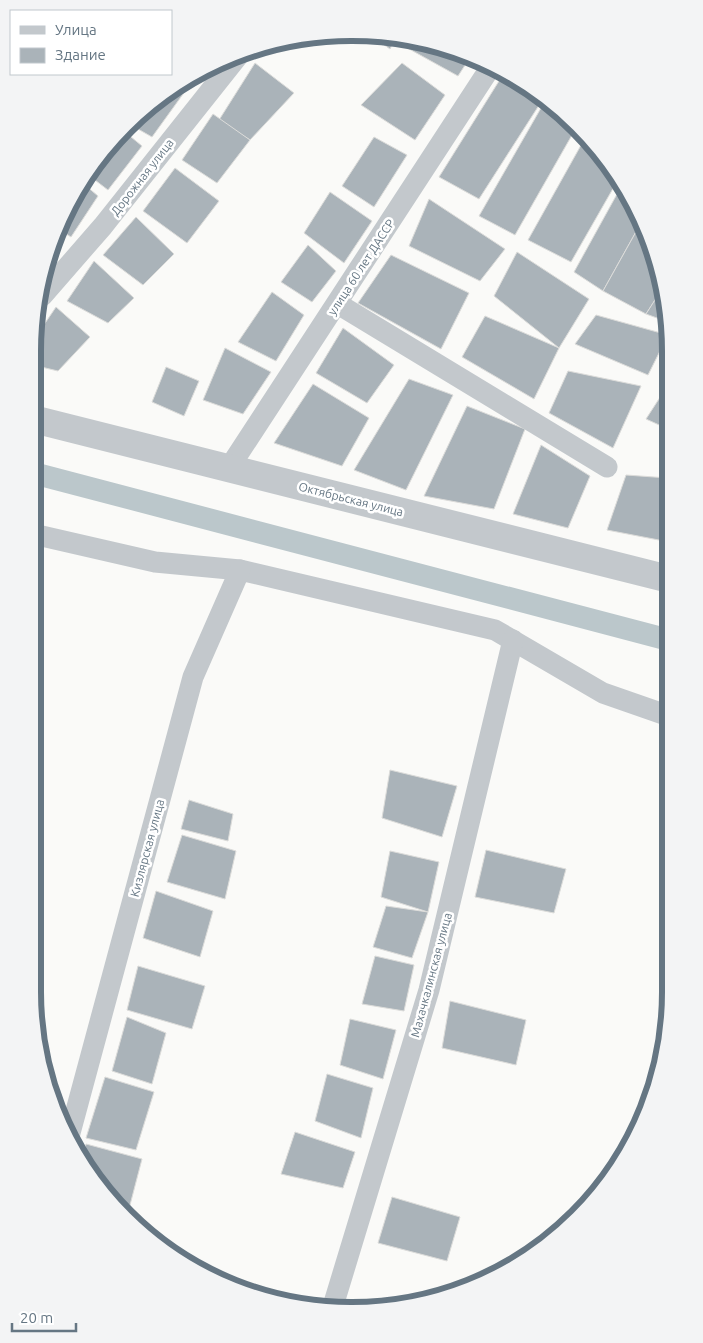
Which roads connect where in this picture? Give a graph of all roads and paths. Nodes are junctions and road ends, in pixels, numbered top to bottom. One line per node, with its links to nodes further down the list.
1 (230, 66): 3 (street, Дорожная улица)
2 (487, 72): 4 (street, улица 60 лет ДАССР)
3 (47, 290)
4 (338, 304): 6 (street); 7 (street, улица 60 лет ДАССР)
5 (41, 421): 7 (street, Октябрьская улица)
6 (607, 467)
7 (229, 468): 10 (street, Октябрьская улица)
8 (41, 536): 9 (street)
9 (240, 570): 11 (street); 13 (street, Кизлярская улица)
10 (662, 577)
11 (513, 640): 12 (street); 14 (street, Махачкалинская улица)
12 (662, 714)
13 (72, 1126)
14 (334, 1301)

